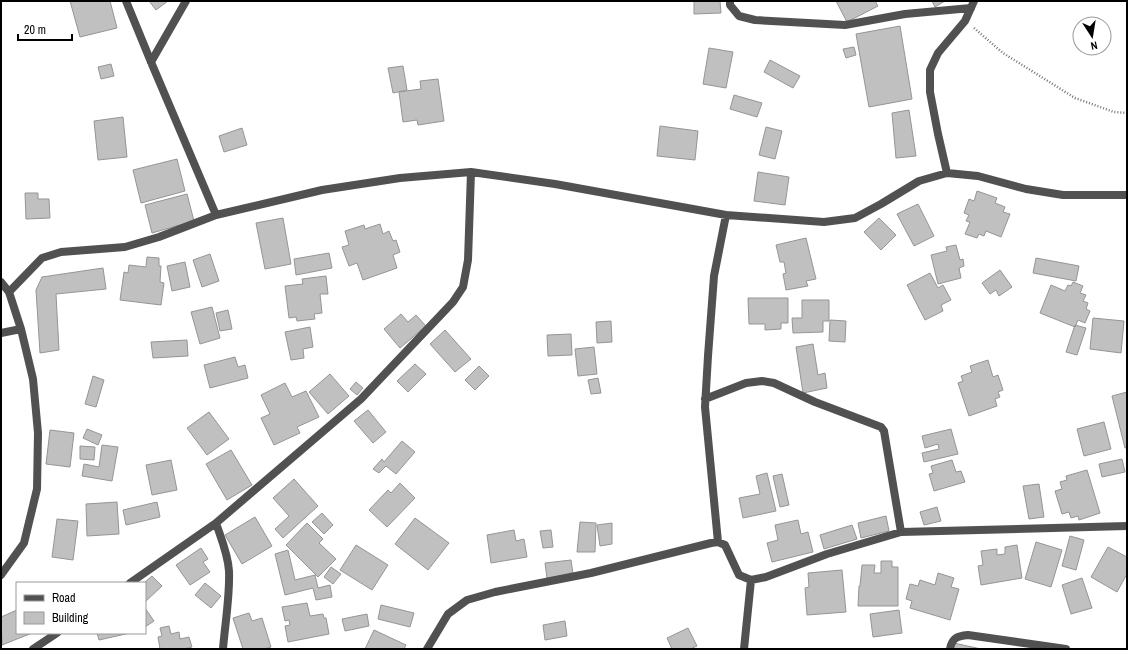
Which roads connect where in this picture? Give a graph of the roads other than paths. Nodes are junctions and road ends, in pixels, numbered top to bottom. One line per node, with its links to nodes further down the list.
1 (126, 1): 5 (street)
2 (186, 1): 5 (street)
3 (730, 1): 4 (street)
4 (973, 4): 7 (street)
5 (151, 62): 10 (street)
6 (471, 172): 9 (street); 10 (street); 16 (street)
7 (947, 173): 8 (street); 9 (street)
8 (1127, 195)
9 (726, 215): 15 (street)
10 (216, 216): 12 (street)
11 (1, 282): 12 (street)
12 (9, 292): 13 (street)
13 (21, 329): 14 (street); 20 (street)
14 (1, 334)
15 (705, 399): 18 (street); 19 (street)
16 (216, 523): 22 (street); 25 (street)
17 (1127, 526): 18 (street)
18 (901, 532): 21 (street)
19 (718, 542): 21 (street); 26 (street)
20 (1, 575)
21 (751, 580): 27 (street)
22 (131, 582)
23 (56, 634): 24 (street)
24 (33, 649)
25 (223, 649)
26 (427, 649)
27 (744, 649)
28 (950, 649): 29 (street)
29 (1066, 649)

